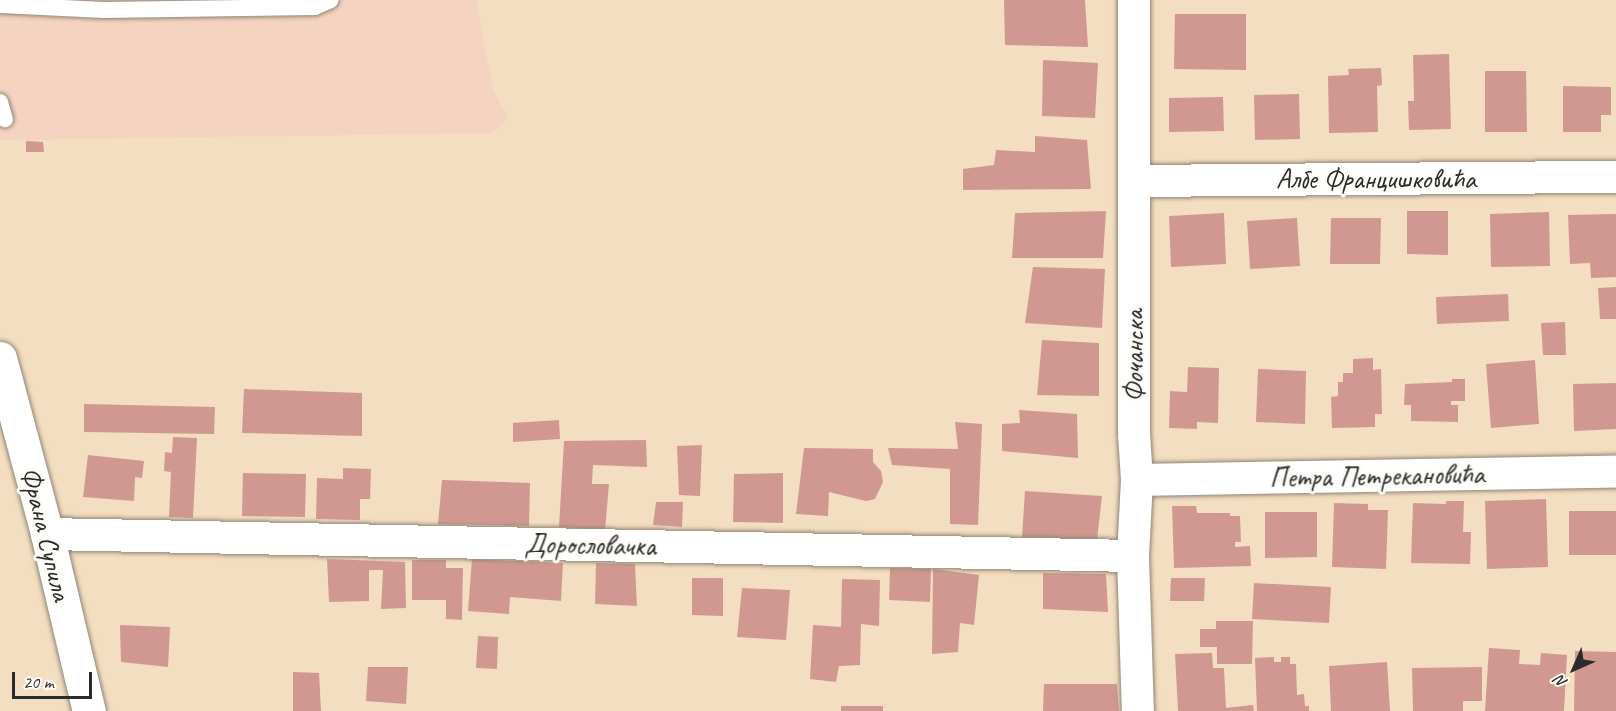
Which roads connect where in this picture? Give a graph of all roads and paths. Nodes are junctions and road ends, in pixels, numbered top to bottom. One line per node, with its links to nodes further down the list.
1 (331, 0): 3 (lane)
2 (1134, 0): 7 (street, Фочанска)
3 (0, 5)
4 (0, 102): 5 (lane)
5 (5, 119)
6 (1616, 177): 7 (street, Албе Францишковића)
7 (1135, 181): 10 (street, Фочанска)
8 (0, 358): 11 (street, Франа Супила)
9 (1616, 471): 10 (street, Петра Петрекановића)
10 (1137, 480): 12 (street, Фочанска)
11 (47, 534): 12 (street, Дорословачка); 13 (street, Франа Супила)
12 (1133, 556): 14 (street, Фочанска)
13 (89, 711)
14 (1138, 711)

